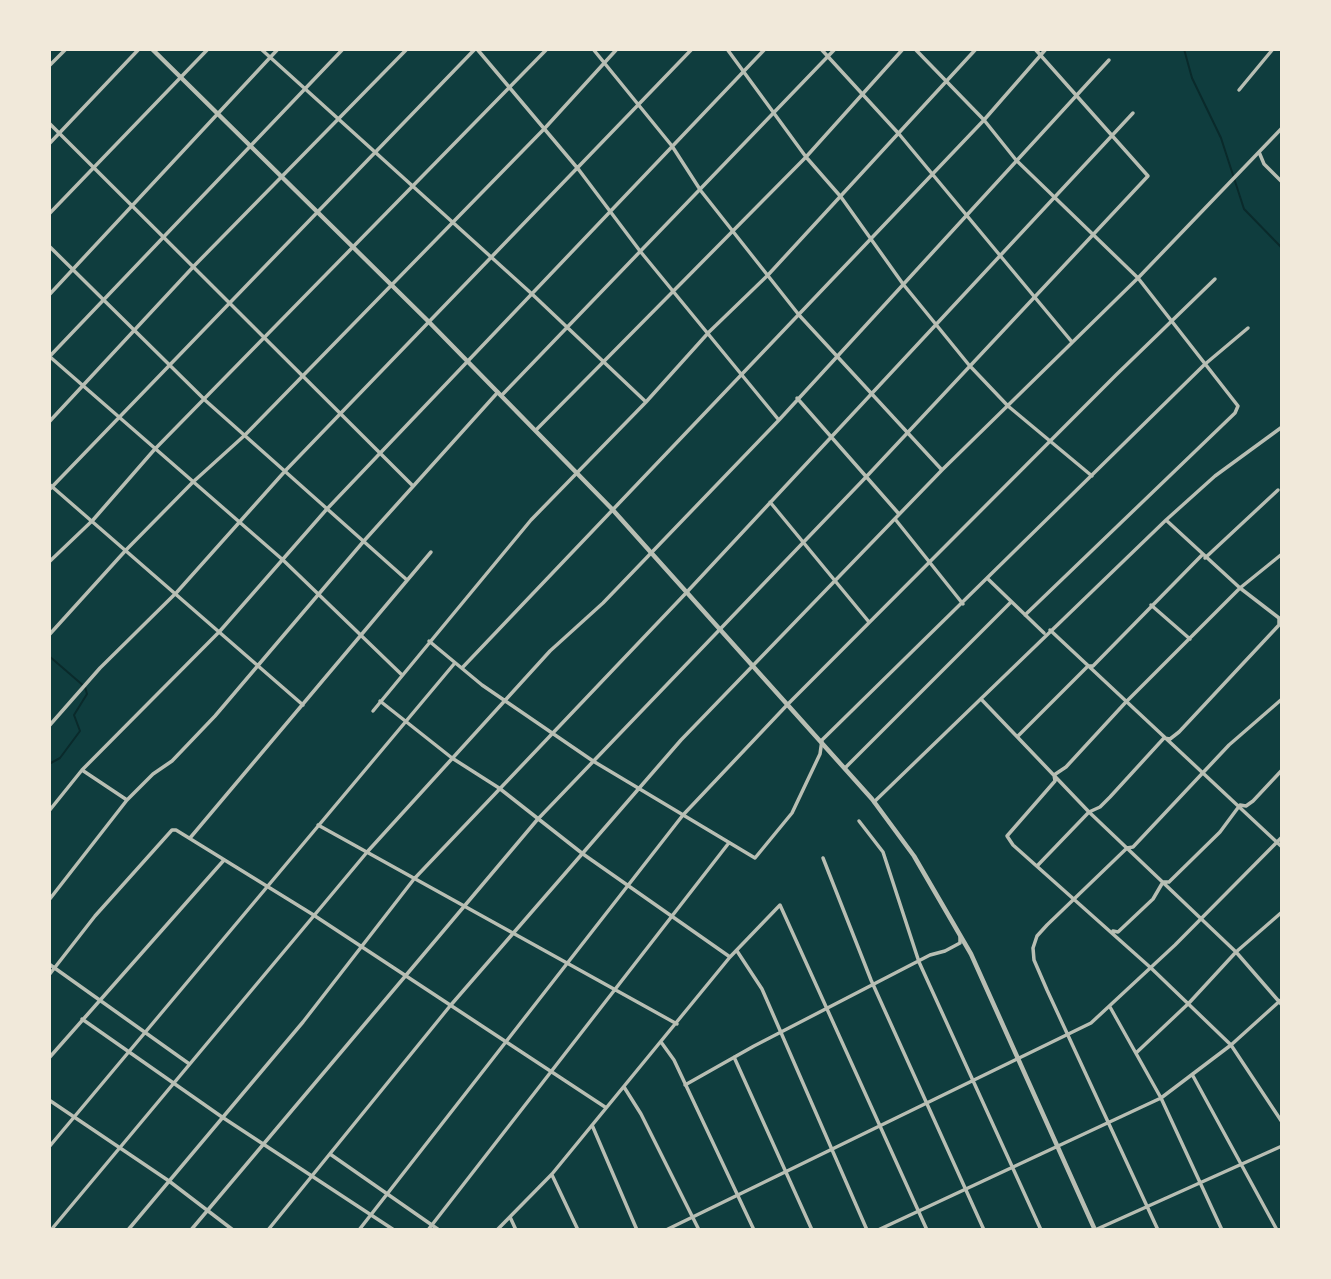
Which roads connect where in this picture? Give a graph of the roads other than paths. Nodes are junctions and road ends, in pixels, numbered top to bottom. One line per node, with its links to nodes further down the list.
1 (66, 49): 29 (street)
2 (139, 49): 47 (street)
3 (152, 49): 31 (street)
4 (208, 49): 31 (street)
5 (261, 49): 25 (street)
6 (278, 49): 25 (street)
7 (343, 49): 34 (street)
8 (407, 49): 42 (street)
9 (476, 49): 33 (street); 54 (street)
10 (547, 49): 33 (street)
11 (593, 49): 28 (street)
12 (617, 49): 28 (street)
13 (692, 49): 38 (street)
14 (727, 49): 30 (street)
15 (765, 49): 30 (street)
16 (821, 49): 26 (street)
17 (835, 49): 26 (street)
18 (903, 49): 36 (street)
19 (915, 49): 32 (street)
20 (976, 49): 32 (street)
21 (1035, 49): 24 (street)
22 (1046, 49): 24 (street)
23 (1273, 49): 35 (street)
24 (1040, 55): 37 (street); 43 (street)
25 (270, 57): 34 (street); 39 (street)
26 (828, 57): 36 (street); 40 (street)
27 (1109, 60): 37 (street)
28 (604, 63): 38 (street); 45 (street)
29 (49, 66)
30 (745, 71): 40 (street); 52 (street)
31 (181, 77): 39 (street); 57 (street)
32 (946, 80): 43 (street); 48 (street)
33 (510, 88): 45 (street); 62 (street)
34 (305, 89): 42 (street); 51 (street)
35 (1240, 90)
36 (864, 94): 48 (street); 55 (street)
37 (1075, 95): 49 (street); 56 (street)
38 (640, 106): 52 (street); 58 (street)
39 (217, 113): 51 (street); 66 (street)
40 (775, 113): 55 (street); 63 (street)
41 (1133, 113): 49 (street)
42 (338, 120): 54 (street); 60 (street)
43 (984, 120): 56 (street); 59 (street)
44 (49, 123): 47 (street)
45 (545, 128): 58 (street); 71 (street)
46 (1282, 128): 53 (street)
47 (60, 133): 50 (street); 57 (street)
48 (899, 134): 59 (street); 65 (street)
49 (1114, 136): 64 (street); 73 (street)
50 (49, 144)
51 (248, 145): 60 (street); 74 (street)
52 (672, 146): 63 (street); 68 (street)
53 (1259, 152): 61 (street); 84 (street)
54 (375, 153): 62 (street); 67 (street)
55 (806, 157): 65 (street); 72 (street)
56 (1016, 160): 64 (street); 70 (street)
57 (94, 167): 66 (street); 69 (street)
58 (579, 170): 68 (street); 80 (street)
59 (932, 172): 70 (street); 75 (street)
60 (281, 177): 67 (street); 81 (street)
61 (1282, 182)
62 (412, 186): 71 (street); 77 (street)
63 (701, 191): 72 (street); 78 (street)
64 (1056, 195): 73 (street); 79 (street)
65 (841, 197): 75 (street); 83 (street)
66 (131, 205): 74 (street); 82 (street)
67 (315, 212): 77 (street); 93 (street)
68 (612, 212): 78 (street); 89 (street)
69 (49, 214)
70 (967, 214): 79 (street); 87 (street)
71 (452, 224): 80 (street); 86 (street)
72 (733, 230): 83 (street); 88 (street)
73 (1094, 232): 84 (street); 91 (street)
74 (162, 236): 81 (street); 92 (street)
75 (870, 239): 87 (street); 94 (street)
76 (49, 246): 82 (street)
77 (353, 248): 86 (street); 102 (street)
78 (640, 251): 88 (street); 98 (street)
79 (1001, 256): 91 (street); 97 (street)
80 (493, 258): 89 (street); 96 (street)
81 (194, 266): 93 (street); 100 (street)
82 (71, 269): 90 (street); 92 (street)
83 (768, 275): 94 (street); 101 (street)
84 (1138, 278): 95 (street); 103 (street)
85 (1215, 279): 95 (street)
86 (391, 284): 96 (street); 111 (street)
87 (903, 284): 97 (street); 104 (street)
88 (673, 293): 101 (street); 107 (street)
89 (532, 294): 98 (street); 106 (street)
90 (49, 295)
91 (1035, 296): 103 (street); 109 (street)
92 (101, 299): 100 (street); 105 (street)
93 (229, 300): 102 (street); 108 (street)
94 (799, 315): 104 (street); 112 (street)
95 (1172, 321): 110 (street); 129 (street)
96 (429, 322): 106 (street); 120 (street)
97 (937, 326): 109 (street); 114 (street)
98 (567, 328): 107 (street); 115 (street)
99 (1248, 328): 110 (street)
100 (133, 330): 108 (street); 113 (street)
101 (709, 332): 112 (street); 118 (street)
102 (266, 338): 111 (street); 117 (street)
103 (1072, 342): 119 (street)
104 (836, 355): 114 (street); 116 (street)
105 (49, 356): 113 (street)
106 (469, 362): 115 (street); 131 (street)
107 (603, 362): 118 (street); 125 (street)
108 (170, 365): 117 (street); 121 (street)
109 (969, 365): 119 (street); 126 (street)
110 (1204, 365): 136 (street); 169 (street)
111 (300, 376): 120 (street); 127 (street)
112 (742, 376): 122 (street); 142 (street)
113 (81, 387): 121 (street); 123 (street)
114 (872, 393): 126 (street); 128 (street)
115 (500, 394): 125 (street); 138 (street)
116 (797, 398): 122 (street); 128 (street)
117 (206, 401): 127 (street); 130 (street)
118 (646, 402): 134 (street)
119 (1008, 406): 129 (street); 133 (street)
120 (341, 414): 131 (street); 132 (street)
121 (119, 418): 130 (street); 139 (street)
122 (779, 420): 153 (street)
123 (49, 422)
124 (1282, 427): 147 (street)
125 (536, 430): 134 (street)
126 (907, 431): 133 (street); 135 (street)
127 (245, 435): 132 (street); 137 (street)
128 (833, 436): 135 (street); 141 (street)
129 (1049, 441): 136 (street); 158 (street)
130 (154, 450): 137 (street); 146 (street)
131 (380, 453): 138 (street); 143 (street)
132 (286, 470): 143 (street); 148 (street)
133 (942, 470): 144 (street)
134 (578, 475): 142 (street); 178 (street)
135 (867, 476): 144 (street); 149 (street)
136 (1092, 476): 159 (street)
137 (193, 482): 148 (street); 151 (street)
138 (413, 486): 150 (street)
139 (50, 487): 146 (street)
140 (1278, 490): 155 (street)
141 (770, 502): 149 (street); 164 (street)
142 (612, 509): 153 (street); 183 (street)
143 (326, 510): 150 (street); 156 (street)
144 (899, 514): 145 (street)
145 (895, 519): 158 (street); 161 (street)
146 (93, 520): 151 (street); 157 (street)
147 (1166, 520): 155 (street); 172 (street)
148 (240, 521): 156 (street); 163 (street)
149 (802, 541): 161 (street); 171 (street)
150 (363, 542): 160 (street); 165 (street)
151 (126, 551): 163 (street); 175 (street)
152 (431, 552): 160 (street)
153 (650, 552): 164 (street); 188 (street)
154 (1282, 554): 162 (street)
155 (1204, 557): 162 (street); 168 (street)
156 (283, 559): 165 (street); 173 (street)
157 (49, 562)
158 (932, 562): 167 (street); 170 (street)
159 (988, 579): 166 (street); 167 (street)
160 (407, 580): 176 (street)
161 (835, 581): 170 (street); 180 (street)
162 (1240, 588): 177 (street); 197 (street)
163 (177, 592): 173 (street); 194 (street)
164 (686, 593): 171 (street); 195 (street)
165 (320, 596): 176 (street); 182 (street)
166 (1011, 602): 169 (street); 201 (street)
167 (962, 604): 198 (street)
168 (1151, 605): 177 (street); 181 (street)
169 (1025, 615): 174 (street)
170 (870, 623): 190 (street)
171 (720, 629): 180 (street); 200 (street)
172 (1050, 630): 174 (street); 181 (street)
173 (220, 631): 182 (street); 202 (street)
174 (1045, 634): 185 (street)
175 (49, 635)
176 (360, 635): 184 (street); 191 (street)
177 (1190, 639): 189 (street)
178 (429, 641): 179 (street); 184 (street)
179 (454, 664): 183 (street); 193 (street)
180 (751, 665): 190 (street); 206 (street)
181 (1088, 666): 189 (street); 196 (street)
182 (259, 667): 191 (street); 208 (street)
183 (462, 668): 188 (street)
184 (401, 674): 187 (street)
185 (981, 699): 196 (street); 209 (street)
186 (1282, 699): 204 (street)
187 (380, 701): 192 (street); 193 (street)
188 (506, 702): 195 (street); 199 (street)
189 (1125, 703): 197 (street); 205 (street)
190 (788, 704): 198 (street); 213 (street)
191 (303, 705): 218 (street)
192 (373, 711)
193 (403, 721): 199 (street); 216 (street)
194 (49, 726)
195 (553, 732): 200 (street); 207 (street)
196 (1018, 736): 205 (street)
197 (1164, 738): 204 (street); 212 (street)
198 (822, 740): 201 (street); 220 (street)
199 (452, 758): 207 (street); 223 (street)
200 (593, 761): 206 (street); 214 (street)
201 (845, 768): 209 (street)
202 (82, 770): 208 (street); 211 (street)
203 (1282, 770): 210 (street)
204 (1203, 772): 210 (street); 222 (street)
205 (1054, 775): 212 (street); 227 (street)
206 (640, 787): 213 (street); 224 (street)
207 (499, 788): 214 (street); 228 (street)
208 (127, 800): 233 (street)
209 (874, 804): 241 (street)
210 (1240, 805): 219 (street); 229 (street)
211 (49, 811)
212 (1089, 812): 222 (street); 227 (street)
213 (683, 815): 220 (street); 230 (street)
214 (537, 820): 224 (street); 234 (street)
215 (859, 821): 247 (street)
216 (318, 825): 223 (street); 231 (street)
217 (1282, 837): 219 (street)
218 (190, 838): 226 (street); 249 (street)
219 (1276, 842): 221 (street); 238 (street)
220 (728, 844): 237 (street)
221 (1282, 847)
222 (1127, 848): 229 (street); 232 (street)
223 (368, 851): 228 (street); 236 (street)
224 (583, 854): 230 (street); 240 (street)
225 (823, 858): 253 (street)
226 (223, 860): 231 (street); 255 (street)
227 (1038, 865): 232 (street)
228 (414, 879): 234 (street); 242 (street)
229 (1163, 882): 238 (street); 239 (street)
230 (627, 886): 237 (street); 246 (street)
231 (266, 887): 236 (street); 263 (street)
232 (1076, 899): 239 (street); 265 (street)
233 (49, 900)
234 (461, 905): 240 (street); 252 (street)
235 (1282, 912): 244 (street)
236 (312, 915): 242 (street); 274 (street)
237 (675, 916): 245 (street); 254 (street)
238 (1200, 917): 244 (street); 250 (street)
239 (1110, 931): 250 (street)
240 (515, 933): 246 (street); 258 (street)
241 (961, 934): 247 (street); 271 (street)
242 (359, 947): 252 (street); 286 (street)
243 (737, 951): 245 (street); 260 (street); 264 (street)
244 (1236, 952): 256 (street); 257 (street)
245 (730, 957): 262 (street)
246 (568, 962): 254 (street); 266 (street)
247 (919, 962): 253 (street); 277 (street)
248 (49, 964): 249 (street)
249 (55, 968): 251 (street); 255 (street)
250 (1152, 968): 257 (street); 259 (street)
251 (49, 975)
252 (403, 975): 258 (street); 291 (street)
253 (874, 987): 260 (street); 283 (street)
254 (615, 991): 262 (street); 275 (street)
255 (99, 1000): 261 (street); 263 (street)
256 (1281, 1002): 268 (street)
257 (1189, 1003): 268 (street); 270 (street)
258 (450, 1006): 266 (street); 297 (street)
259 (1110, 1007): 265 (street); 270 (street)
260 (829, 1009): 264 (street); 290 (street)
261 (82, 1019): 269 (street); 273 (street)
262 (677, 1024): 267 (street)
263 (145, 1032): 269 (street); 274 (street)
264 (782, 1032): 272 (street); 296 (street)
265 (1069, 1034): 271 (street); 287 (street)
266 (505, 1041): 275 (street); 306 (street)
267 (661, 1042): 279 (street); 280 (street)
268 (1231, 1045): 276 (street); 288 (street)
269 (130, 1051): 278 (street); 285 (street)
270 (1136, 1053): 281 (street)
271 (1020, 1056): 277 (street); 292 (street)
272 (734, 1057): 279 (street); 300 (street)
273 (49, 1058)
274 (188, 1063): 278 (street)
275 (552, 1072): 284 (street); 314 (street)
276 (1193, 1076): 281 (street); 298 (street)
277 (973, 1079): 283 (street); 299 (street)
278 (173, 1082): 286 (street); 295 (street)
279 (685, 1085): 307 (street)
280 (624, 1087): 284 (street); 313 (street)
281 (1161, 1098): 287 (street); 304 (street)
282 (49, 1100): 285 (street)
283 (927, 1102): 290 (street); 305 (street)
284 (604, 1107): 289 (street)
285 (74, 1116): 294 (street); 295 (street)
286 (222, 1117): 291 (street); 303 (street)
287 (1110, 1122): 292 (street); 308 (street)
288 (1282, 1122)
289 (592, 1125): 301 (street); 327 (street)
290 (880, 1126): 296 (street); 309 (street)
291 (262, 1142): 302 (street); 310 (street)
292 (1059, 1145): 299 (street); 337 (street)
293 (1282, 1146): 298 (street)
294 (49, 1147)
295 (117, 1148): 303 (street); 315 (street)
296 (832, 1149): 300 (street); 332 (street)
297 (330, 1154): 302 (street); 306 (street)
298 (1239, 1165): 304 (street); 340 (street)
299 (1012, 1167): 305 (street); 336 (street)
300 (785, 1172): 307 (street); 331 (street)
301 (552, 1174): 312 (street); 326 (street)
302 (311, 1175): 311 (street); 319 (street)
303 (169, 1181): 310 (street); 316 (street)
304 (1198, 1183): 308 (street); 339 (street)
305 (967, 1189): 309 (street); 335 (street)
306 (385, 1195): 311 (street); 314 (street)
307 (739, 1195): 313 (street); 330 (street)
308 (1148, 1207): 337 (street); 338 (street)
309 (918, 1210): 333 (street); 334 (street)
310 (206, 1211): 317 (street); 318 (street)
311 (372, 1214): 320 (street); 321 (street)
312 (510, 1217): 324 (street); 325 (street)
313 (694, 1217): 328 (street); 329 (street)
314 (432, 1226): 322 (street); 323 (street)
315 (51, 1230)
316 (128, 1230)
317 (191, 1230)
318 (233, 1230)
319 (268, 1230)
320 (359, 1230)
321 (394, 1230)
322 (428, 1230)
323 (439, 1230)
324 (497, 1230)
325 (516, 1230)
326 (578, 1230)
327 (637, 1230)
328 (666, 1230)
329 (699, 1230)
330 (754, 1230)
331 (812, 1230)
332 (867, 1230)
333 (878, 1230)
334 (927, 1230)
335 (984, 1230)
336 (1041, 1230)
337 (1095, 1230)
338 (1158, 1230)
339 (1222, 1230)
340 (1277, 1230)

